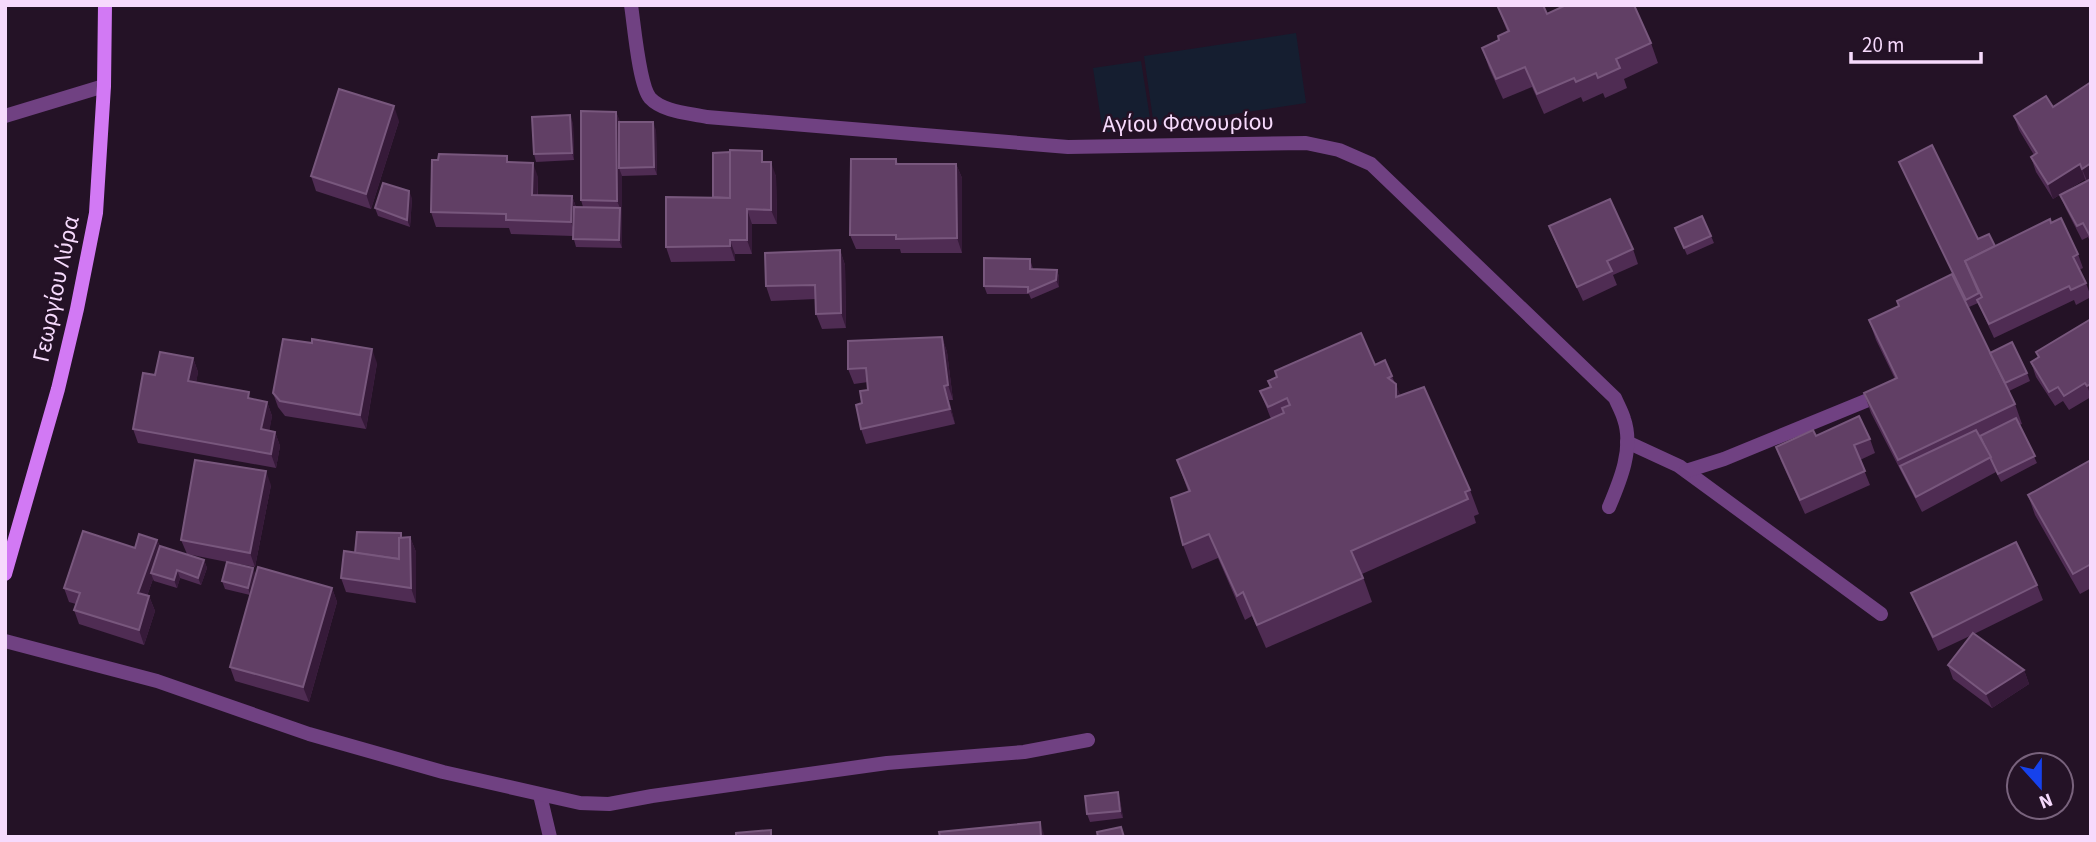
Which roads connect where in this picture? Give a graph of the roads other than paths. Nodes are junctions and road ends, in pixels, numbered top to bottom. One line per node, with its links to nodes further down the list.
1 (105, 5): 3 (main road, Γεωργίου Λύρα)
2 (631, 5): 6 (street, Αγίου Φανουρίου)
3 (104, 86): 4 (street); 9 (main road, Γεωργίου Λύρα)
4 (5, 116)
5 (1868, 400): 7 (street)
6 (1627, 442): 7 (street); 8 (street, Αγίου Φανουρίου)
7 (1686, 471): 10 (street)
8 (1609, 507)
9 (5, 574)
10 (1881, 614)
11 (5, 641): 13 (street)
12 (1088, 740): 13 (street)
13 (540, 795): 14 (street)
14 (550, 837)

